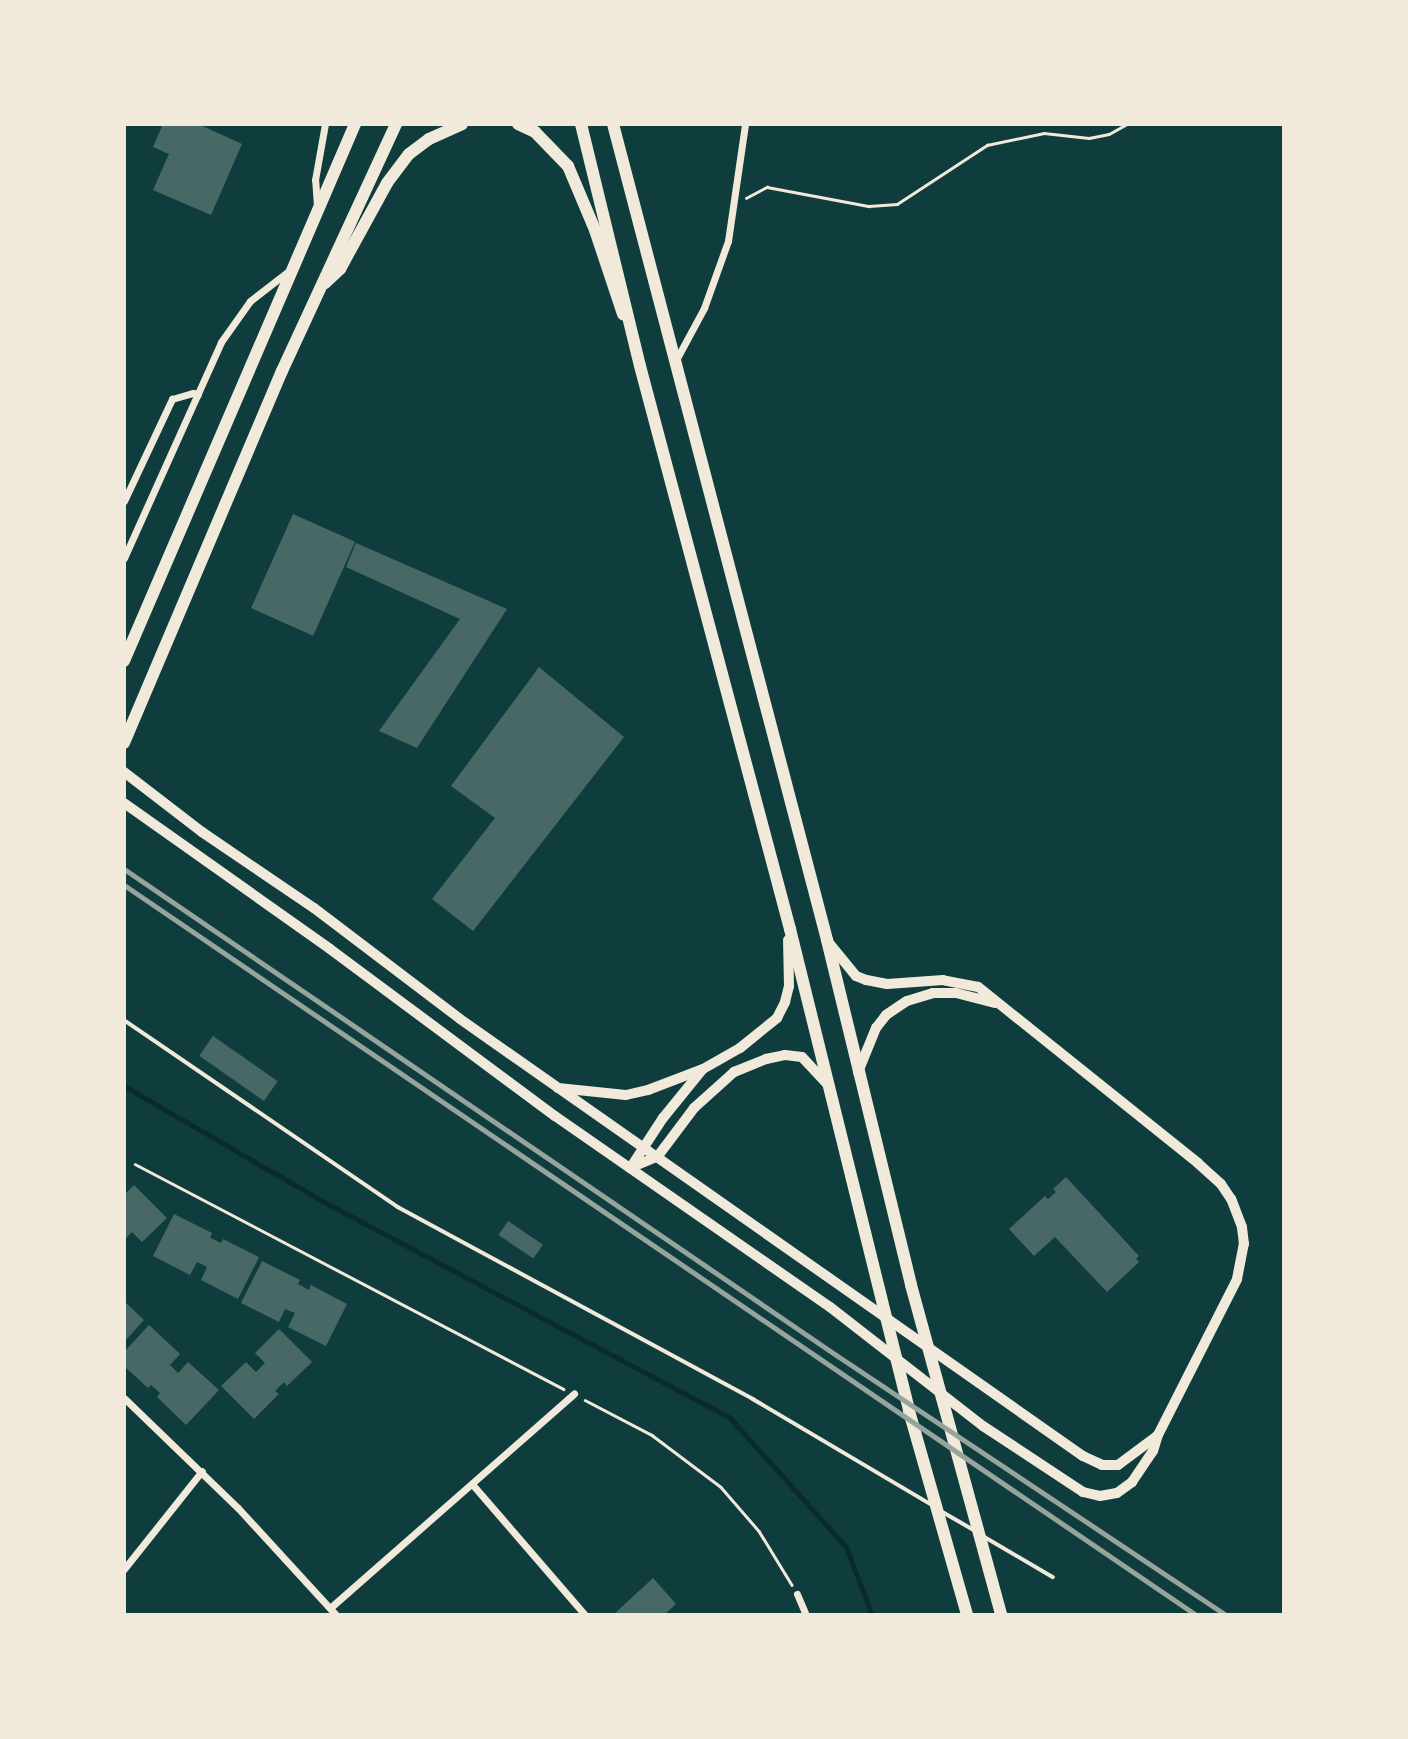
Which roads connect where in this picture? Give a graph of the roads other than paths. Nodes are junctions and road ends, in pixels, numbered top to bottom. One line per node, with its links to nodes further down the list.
1 (325, 124): 9 (street)
2 (355, 124): 9 (main road)
3 (396, 124): 11 (main road)
4 (462, 124): 11 (main road)
5 (518, 124): 13 (main road)
6 (580, 124): 13 (main road)
7 (614, 124): 12 (main road)
8 (745, 124): 12 (street)
9 (317, 207): 10 (main road)
10 (290, 270): 14 (street); 17 (main road)
11 (319, 288): 18 (main road)
12 (674, 363): 22 (main road)
13 (640, 366): 21 (main road)
14 (198, 395): 15 (street); 16 (street)
15 (124, 501)
16 (124, 558)
17 (124, 661)
18 (124, 743)
19 (124, 772): 27 (street)
20 (124, 803): 31 (street)
21 (790, 929): 25 (street); 28 (main road)
22 (827, 940): 23 (street); 26 (main road)
23 (999, 1004): 26 (street); 34 (street)
24 (124, 1020): 38 (lane)
25 (703, 1069): 27 (street); 29 (street)
26 (858, 1072): 44 (main road)
27 (558, 1088): 29 (street)
28 (831, 1093): 30 (street); 43 (main road)
29 (643, 1146): 30 (street); 31 (street)
30 (659, 1156): 31 (street); 34 (street)
31 (630, 1168): 34 (street)
32 (574, 1394): 36 (street)
33 (124, 1398): 35 (street)
34 (1158, 1435)
35 (202, 1471): 37 (street); 40 (street)
36 (472, 1484): 40 (street); 41 (street)
37 (124, 1569)
38 (1053, 1577)
39 (797, 1594): 42 (street)
40 (333, 1611)
41 (585, 1615)
42 (806, 1615)
43 (967, 1615)
44 (1000, 1615)

